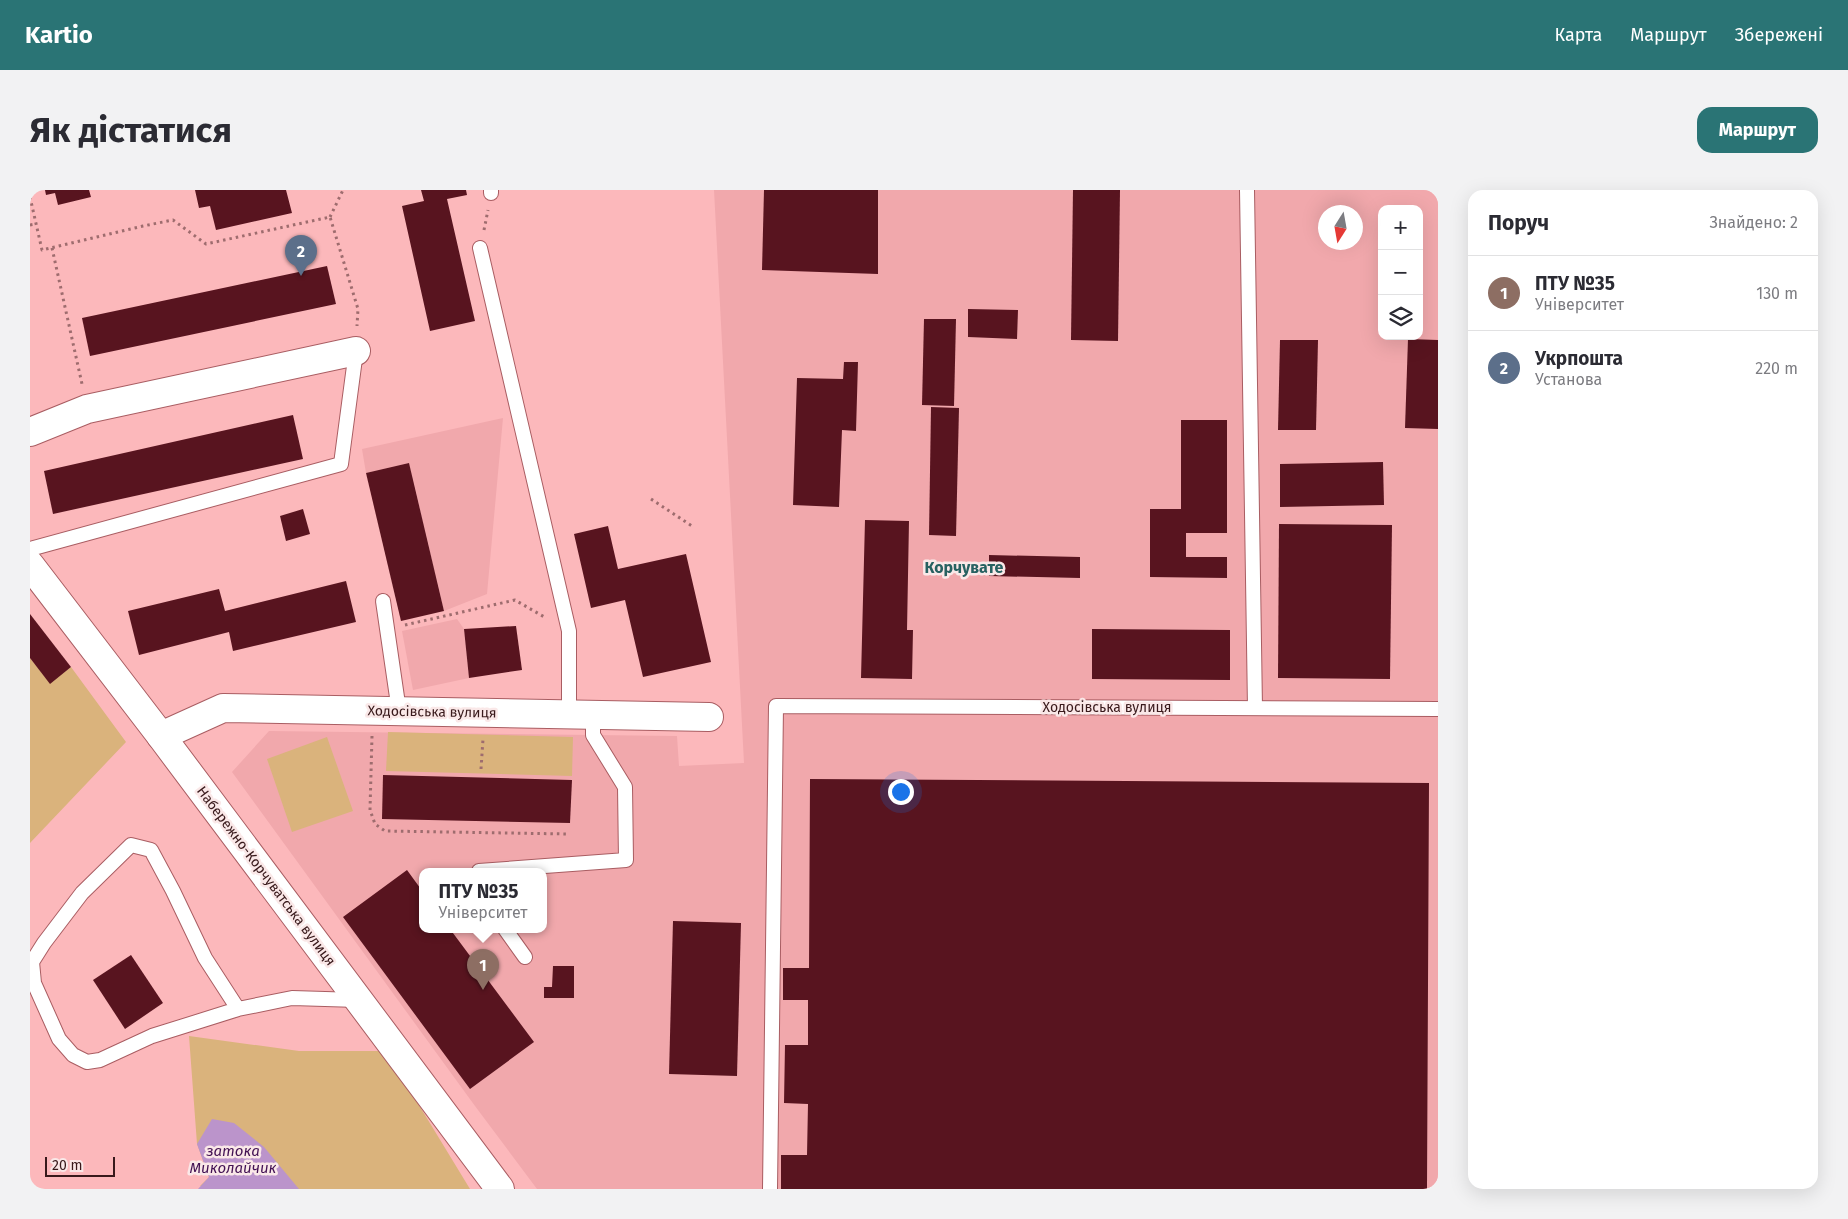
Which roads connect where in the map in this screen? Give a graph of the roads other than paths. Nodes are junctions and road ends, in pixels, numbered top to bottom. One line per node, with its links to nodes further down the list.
1 (1247, 190): 8 (lane)
2 (480, 248): 11 (lane)
3 (356, 351): 4 (street); 5 (lane)
4 (30, 432)
5 (30, 549)
6 (30, 565): 13 (street, Набережно-Корчуватська вулиця)
7 (383, 600): 10 (lane)
8 (1255, 708): 9 (lane, Ходосівська вулиця); 20 (lane, Ходосівська вулиця)
9 (1438, 709)
10 (399, 711): 11 (street, Ходосівська вулиця); 13 (street, Ходосівська вулиця)
11 (581, 715): 12 (street, Ходосівська вулиця); 14 (lane)
12 (709, 717)
13 (161, 736): 17 (street, Набережно-Корчуватська вулиця)
14 (519, 868)
15 (509, 933): 16 (lane)
16 (525, 957)
17 (358, 1000): 18 (lane); 19 (street, Набережно-Корчуватська вулиця)
18 (238, 1009): 18 (lane)
19 (500, 1189)
20 (770, 1189)

